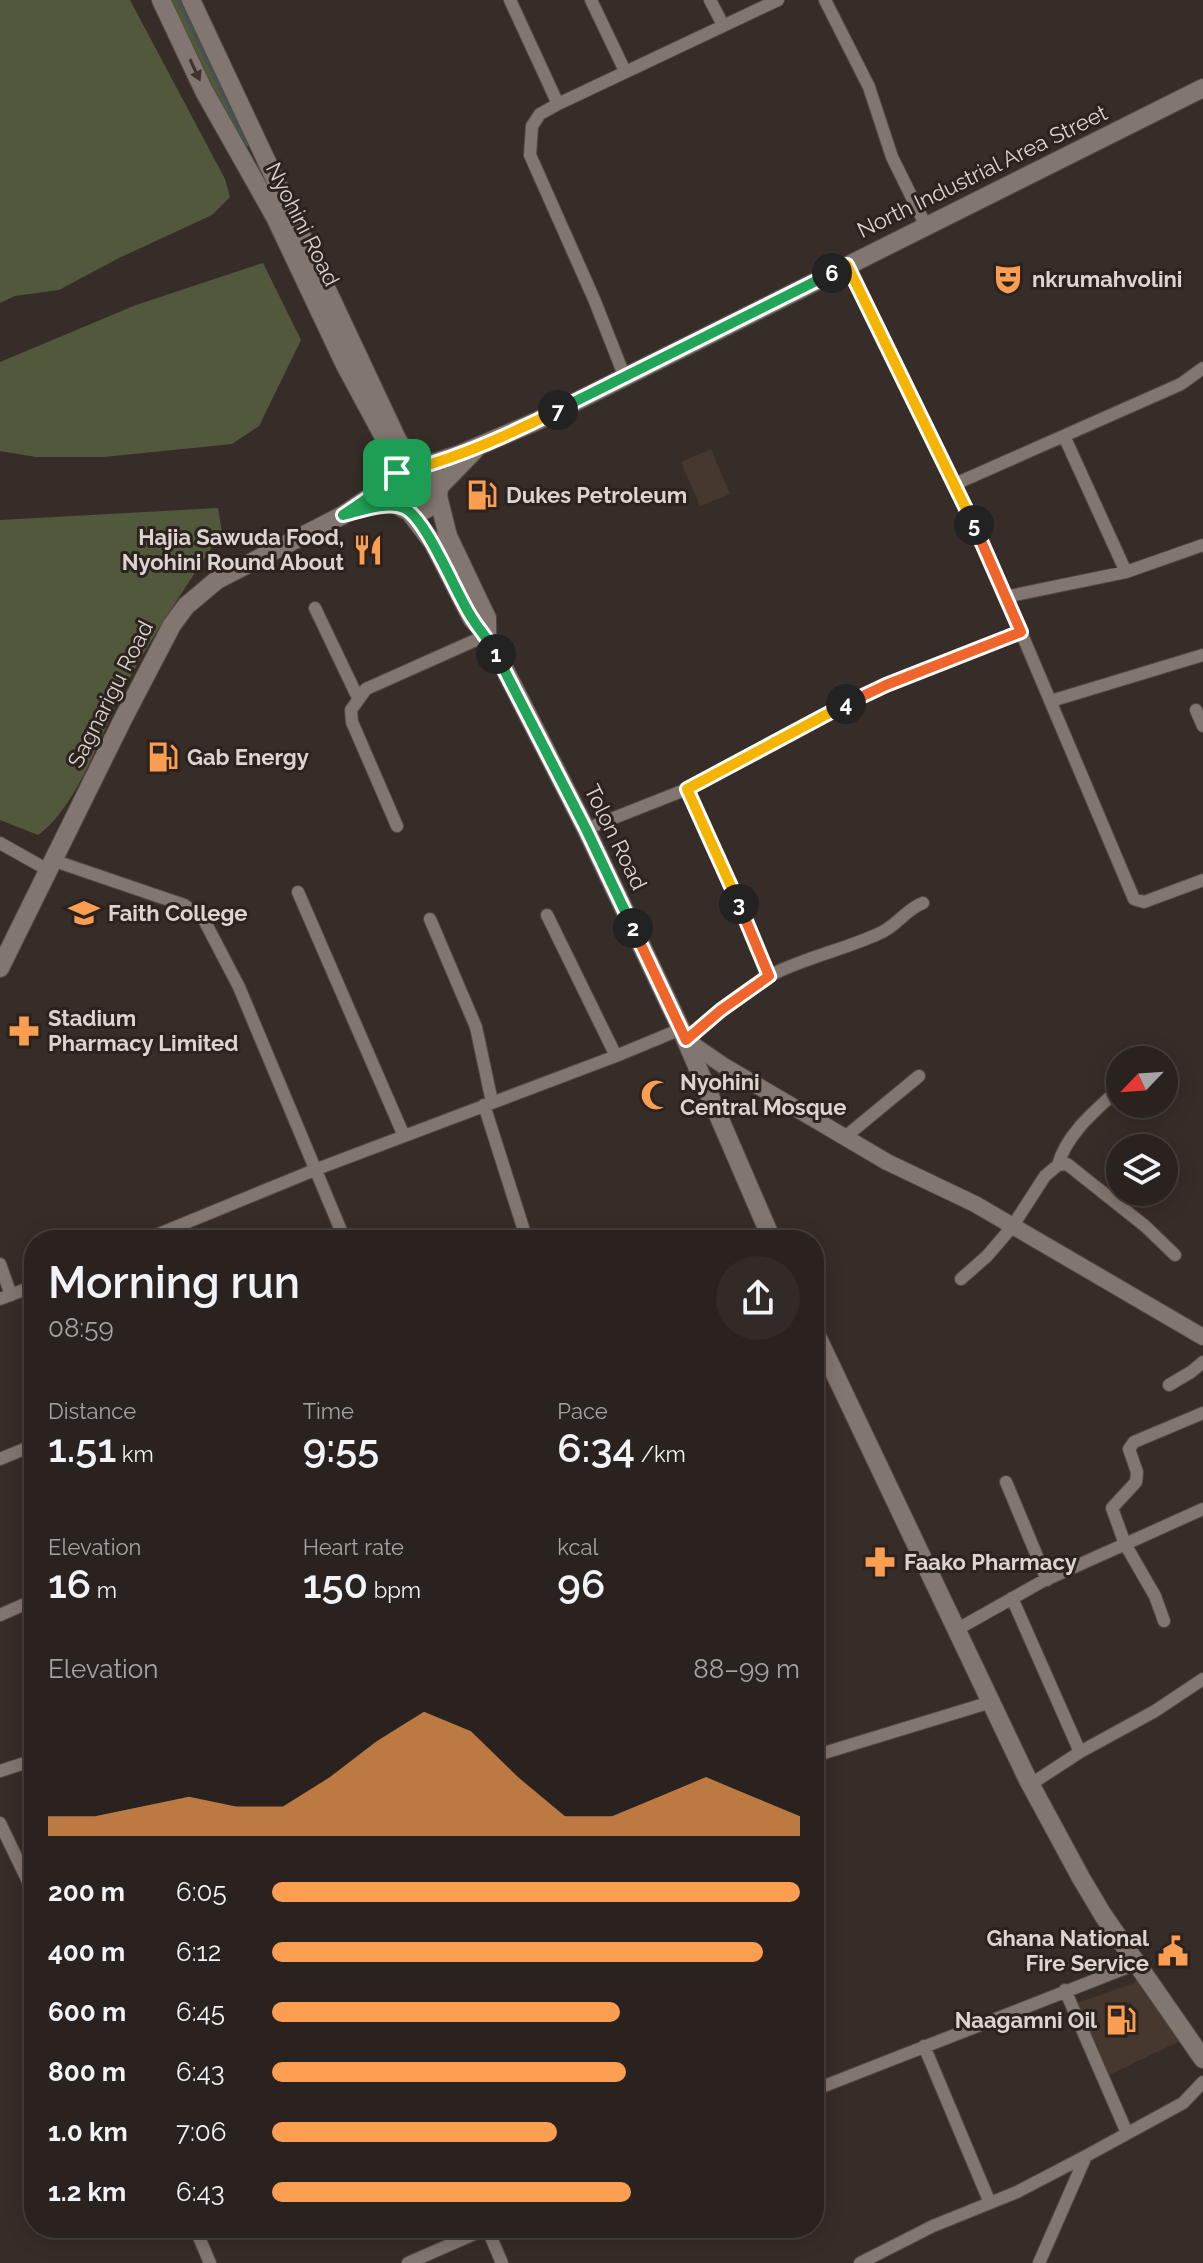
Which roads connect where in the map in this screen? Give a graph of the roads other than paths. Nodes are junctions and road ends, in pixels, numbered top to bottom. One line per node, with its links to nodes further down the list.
1 (161, 0): 19 (main road, Nyohini Road, one-way to 19)
2 (191, 0): 18 (main road, Nyohini Road)
3 (510, 0): 11 (street)
4 (591, 0): 9 (street)
5 (710, 0): 8 (street)
6 (778, 0): 8 (street)
7 (825, 0): 12 (street)
8 (723, 25): 9 (street)
9 (625, 71): 11 (street)
10 (1203, 88): 12 (main road, North Industrial Area Street)
11 (558, 104): 15 (street)
12 (926, 226): 13 (main road, North Industrial Area Street)
13 (847, 265): 15 (main road, North Industrial Area Street); 20 (street)
14 (1203, 368): 16 (street)
15 (624, 375): 17 (main road, North Industrial Area Street)
16 (1064, 436): 20 (street); 25 (street)
17 (480, 445): 18 (main road, North Industrial Area Street); 21 (main road, North Industrial Area Street)
18 (420, 465): 19 (main road); 21 (main road)
19 (395, 477): 22 (main road); 23 (main road, Sagnarigu Road)
20 (955, 484): 26 (street)
21 (438, 491): 22 (main road); 29 (main road)
22 (405, 509): 23 (main road, Sagnarigu Road); 29 (main road)
23 (343, 515): 39 (main road, Sagnarigu Road)
24 (1203, 545): 25 (street)
25 (1126, 572): 26 (street)
26 (1005, 597): 28 (street)
27 (315, 608): 31 (street)
28 (1021, 632): 32 (street); 35 (street)
29 (487, 635): 31 (street); 37 (main road, Tolon Road)
30 (1203, 655): 32 (street)
31 (358, 698): 36 (street)
32 (1051, 701): 40 (street)
33 (1196, 710): 34 (street)
34 (1203, 726)
35 (687, 789): 37 (street); 46 (street)
36 (397, 826)
37 (586, 829): 47 (main road, Tolon Road)
38 (0, 843): 39 (street)
39 (50, 865): 45 (main road, Sagnarigu Road); 55 (street)
40 (1203, 880)
41 (298, 892): 52 (street)
42 (923, 903): 46 (street)
43 (547, 915): 48 (street)
44 (430, 919): 51 (street)
45 (0, 968)
46 (769, 976): 47 (street)
47 (684, 1034): 48 (street); 53 (street); 60 (main road, Tolon Road)
48 (616, 1056): 51 (street)
49 (919, 1076): 53 (street)
50 (1106, 1100): 54 (street)
51 (488, 1104): 52 (street); 59 (street)
52 (404, 1136): 55 (street)
53 (845, 1137): 56 (street)
54 (1058, 1165): 56 (street); 61 (street)
55 (317, 1169): 57 (street); 58 (street)
56 (1012, 1227): 63 (street); 65 (street)
57 (168, 1230)
58 (341, 1230)
59 (524, 1230)
60 (767, 1230)
61 (1175, 1255)
62 (0, 1264): 64 (street)
63 (961, 1279)
64 (6, 1297)
65 (1203, 1337)
66 (824, 1351): 80 (main road)
67 (1203, 1362): 68 (street)
68 (1169, 1385)
69 (1203, 1413): 74 (street)
70 (24, 1449): 71 (street)
71 (0, 1459)
72 (1006, 1482): 75 (street)
73 (1203, 1509): 74 (street)
74 (1125, 1544): 75 (street); 79 (street)
75 (1047, 1580): 76 (street)
76 (1012, 1598): 80 (street); 83 (street)
77 (24, 1604): 78 (street)
78 (0, 1615)
79 (1164, 1621)
80 (956, 1630): 82 (main road)
81 (1203, 1679): 83 (street)
82 (991, 1702): 84 (street); 87 (main road)
83 (1080, 1752): 87 (street)
84 (824, 1753)
85 (24, 1763): 86 (street)
86 (0, 1771)
87 (1031, 1784): 90 (main road)
88 (0, 1823): 89 (street)
89 (24, 1873)
90 (1136, 1964): 91 (street); 93 (main road)
91 (1065, 1990): 92 (street); 96 (street)
92 (924, 2046): 95 (street); 98 (street)
93 (1203, 2059)
94 (1203, 2082): 96 (street)
95 (824, 2086)
96 (1127, 2133): 97 (street)
97 (1086, 2156): 98 (street); 106 (street)
98 (990, 2203): 105 (street)
99 (199, 2238): 102 (street)
100 (464, 2238): 103 (street)
101 (491, 2238): 104 (street)
102 (210, 2263)
103 (408, 2263)
104 (502, 2263)
105 (860, 2263)
106 (1039, 2263)

